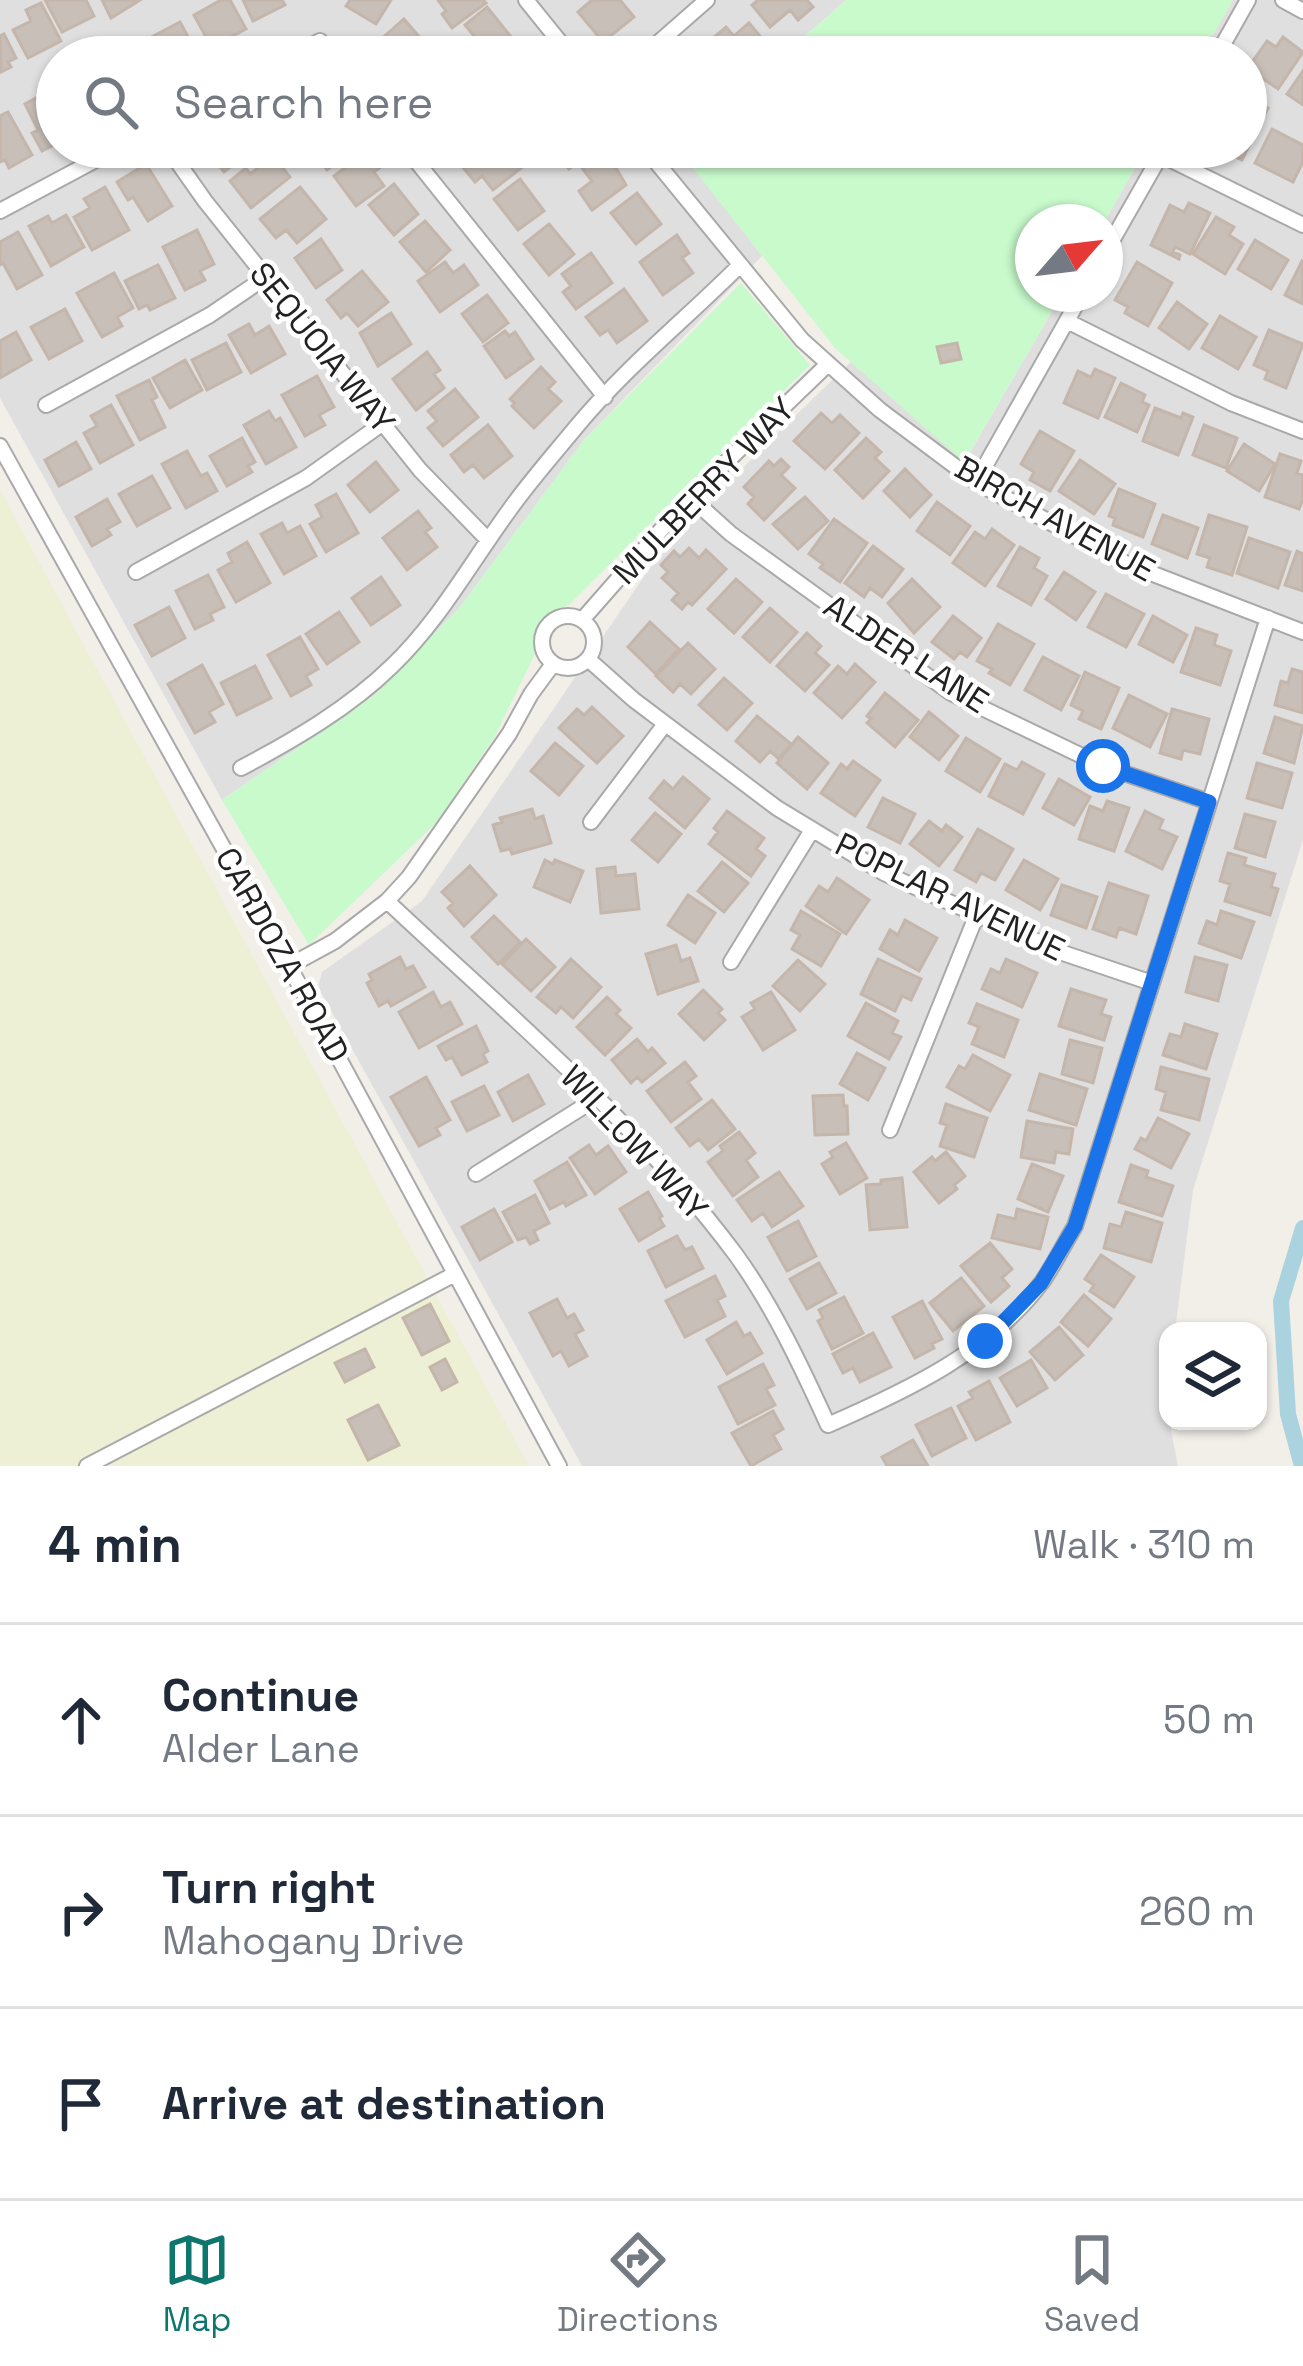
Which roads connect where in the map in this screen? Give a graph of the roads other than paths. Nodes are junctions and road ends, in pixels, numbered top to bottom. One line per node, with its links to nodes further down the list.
1 (526, 0): 6 (street)
2 (707, 0): 7 (street)
3 (1248, 0): 8 (street)
4 (1283, 0): 5 (street)
5 (1303, 11)
6 (555, 36)
7 (666, 36)
8 (1228, 36)
9 (81, 168): 15 (street)
10 (182, 168): 19 (street, SEQUOIA WAY)
11 (422, 168): 23 (street)
12 (661, 168): 18 (street, BIRCH AVENUE)
13 (1153, 168): 16 (street)
14 (1195, 168): 17 (street)
15 (0, 211)
16 (1123, 222)
17 (1303, 225)
18 (740, 265): 22 (street, BIRCH AVENUE); 23 (street)
19 (266, 277): 24 (street); 25 (street, SEQUOIA WAY)
20 (1072, 312): 21 (street)
21 (1067, 321): 26 (street); 28 (street)
22 (828, 364): 28 (street, BIRCH AVENUE); 29 (street, MULBERRY WAY)
23 (605, 397): 30 (street)
24 (46, 405)
25 (382, 423): 30 (street, SEQUOIA WAY); 31 (street)
26 (1303, 431)
27 (0, 446): 45 (street, CARDOZA ROAD)
28 (976, 482): 32 (street, BIRCH AVENUE)
29 (690, 497): 33 (street, MULBERRY WAY); 39 (street, ALDER LANE)
30 (488, 540): 38 (street)
31 (136, 572)
32 (1268, 618): 34 (street, BIRCH AVENUE); 39 (street)
33 (582, 620): 35 (street); 36 (street)
34 (1303, 632)
35 (588, 659): 36 (street); 37 (street, POPLAR AVENUE)
36 (553, 664): 42 (street)
37 (665, 724): 40 (street); 41 (street, POPLAR AVENUE)
38 (241, 768)
39 (1209, 802): 46 (street)
40 (590, 822)
41 (812, 830): 43 (street, POPLAR AVENUE); 44 (street)
42 (387, 901): 45 (street); 47 (street, WILLOW WAY)
43 (977, 914): 46 (street, POPLAR AVENUE); 48 (street)
44 (731, 962)
45 (289, 966): 50 (street, CARDOZA ROAD)
46 (1152, 983): 47 (street, WILLOW WAY)
47 (598, 1098): 49 (street)
48 (890, 1130)
49 (476, 1174)
50 (455, 1274): 51 (street); 52 (street, CARDOZA ROAD)
51 (87, 1466)
52 (559, 1466)

